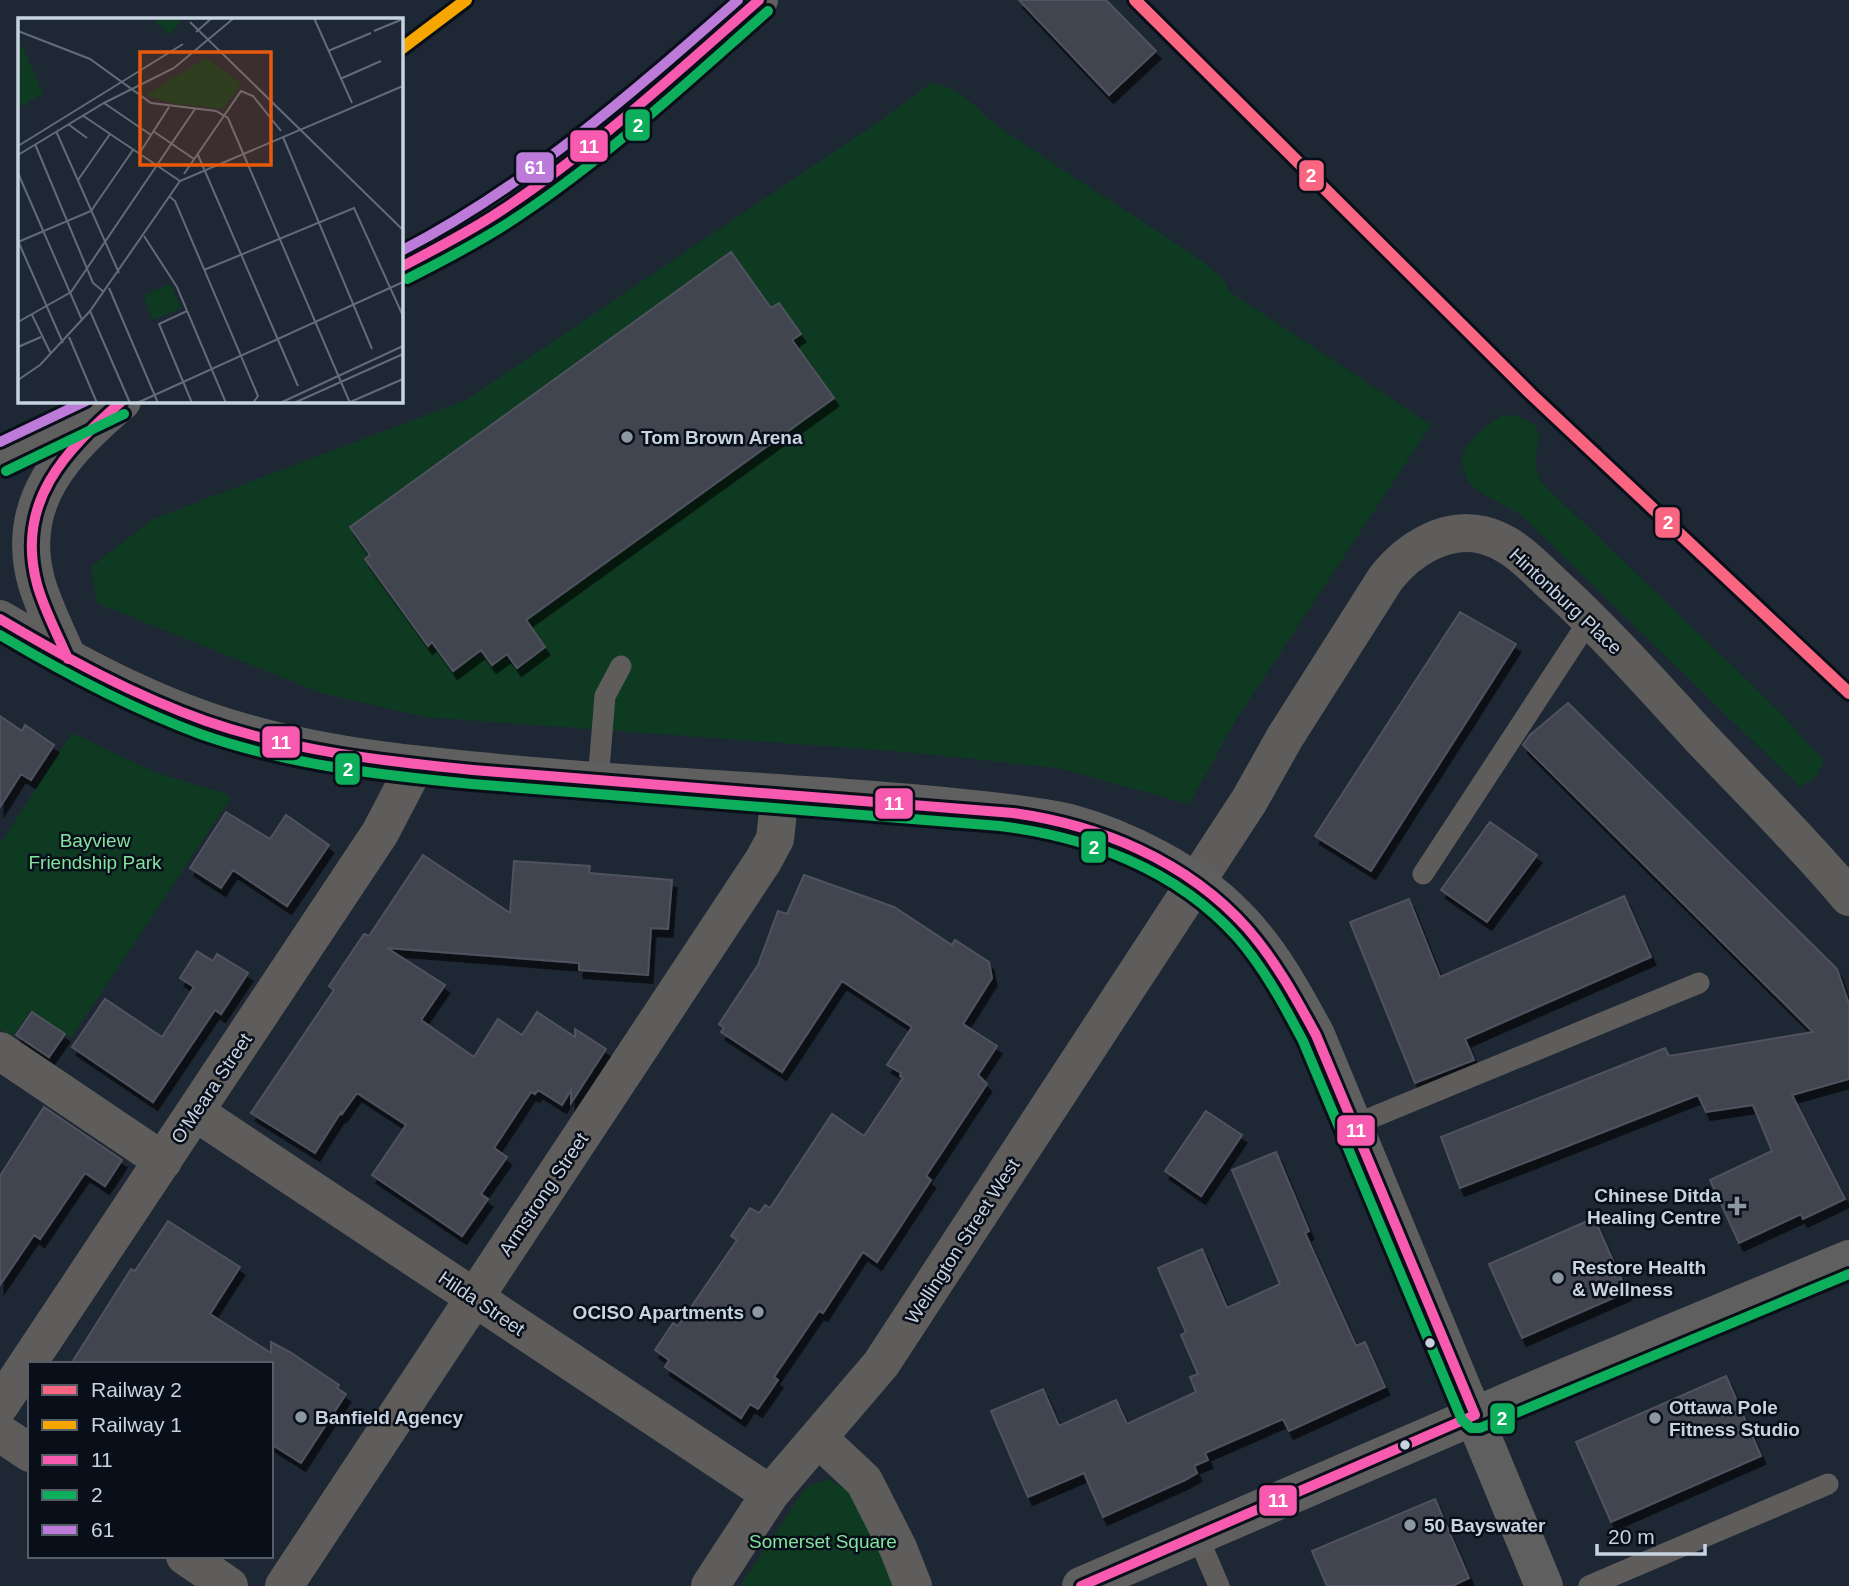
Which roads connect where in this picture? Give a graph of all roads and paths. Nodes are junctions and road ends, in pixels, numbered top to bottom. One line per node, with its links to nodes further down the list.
1 (759, 0): 2 (street)
2 (402, 266)
3 (118, 402): 5 (street)
4 (119, 402): 8 (street)
5 (0, 458)
6 (0, 619): 8 (street)
7 (1590, 619): 13 (lane); 14 (street, Hintonburg Place); 15 (street, Hintonburg Place)
8 (68, 659): 10 (street)
9 (621, 666): 11 (lane)
10 (415, 766): 11 (street); 18 (street, O'Meara Street)
11 (598, 781): 12 (street)
12 (780, 794): 14 (street); 22 (street, Armstrong Street)
13 (1423, 874)
14 (1195, 882): 19 (street); 28 (street, Wellington Street West)
15 (1849, 897)
16 (1699, 983): 19 (lane)
17 (0, 1051): 20 (street)
18 (195, 1112): 20 (street, O'Meara Street); 22 (street, Hilda Street)
19 (1354, 1125): 26 (street)
20 (163, 1161): 23 (street, O'Meara Street)
21 (1849, 1259): 26 (street)
22 (474, 1298): 31 (street, Hilda Street); 35 (street, Armstrong Street)
23 (29, 1362)
24 (28, 1363): 25 (street, O'Meara Street)
25 (0, 1405)
26 (1475, 1415): 32 (street); 40 (street)
27 (0, 1433): 29 (street)
28 (818, 1437): 31 (street, Wellington Street West); 37 (street)
29 (28, 1452)
30 (1828, 1485): 41 (lane)
31 (770, 1494): 36 (street, Wellington Street West)
32 (1197, 1535): 38 (street); 39 (lane)
33 (188, 1558): 34 (street)
34 (229, 1586)
35 (284, 1586)
36 (710, 1586)
37 (913, 1586)
38 (1081, 1586)
39 (1219, 1586)
40 (1545, 1586)
41 (1589, 1586)

